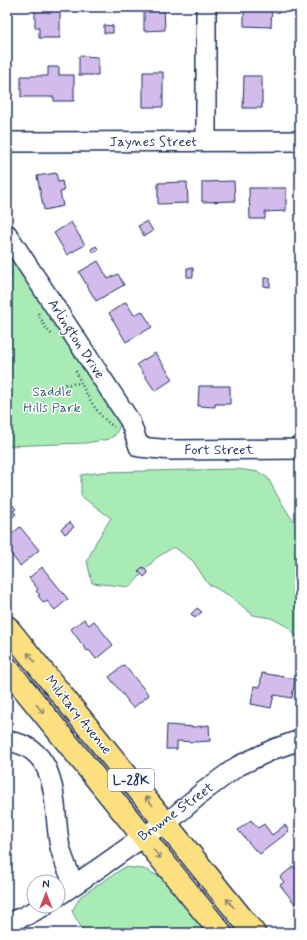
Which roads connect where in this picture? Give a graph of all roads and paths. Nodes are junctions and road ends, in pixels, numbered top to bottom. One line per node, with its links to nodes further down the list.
1 (206, 7): 2 (street)
2 (206, 141): 3 (street, Jaynes Street); 4 (street, Jaynes Street)
3 (300, 141)
4 (7, 142)
5 (7, 234): 10 (street, Arlington Drive)
6 (7, 274): 7 (path)
7 (13, 274)
8 (82, 383): 9 (path)
9 (61, 386)
10 (138, 448): 11 (street, Fort Street)
11 (300, 449)
12 (7, 627): 16 (main road, Military Avenue / L-28K, one-way to 12)
13 (7, 668): 17 (main road, Military Avenue / L-28K, one-way to 17)
14 (300, 740): 16 (street, Browne Street)
15 (10, 741): 18 (street)
16 (166, 822): 17 (street, Browne Street); 23 (main road, Military Avenue / L-28K, one-way to 16)
17 (142, 837): 18 (street, Browne Street); 22 (main road, Military Avenue / L-28K, one-way to 22)
18 (74, 885): 19 (street, Browne Street)
19 (66, 890)
20 (29, 914): 21 (street)
21 (7, 923)
22 (221, 933)
23 (254, 933)

